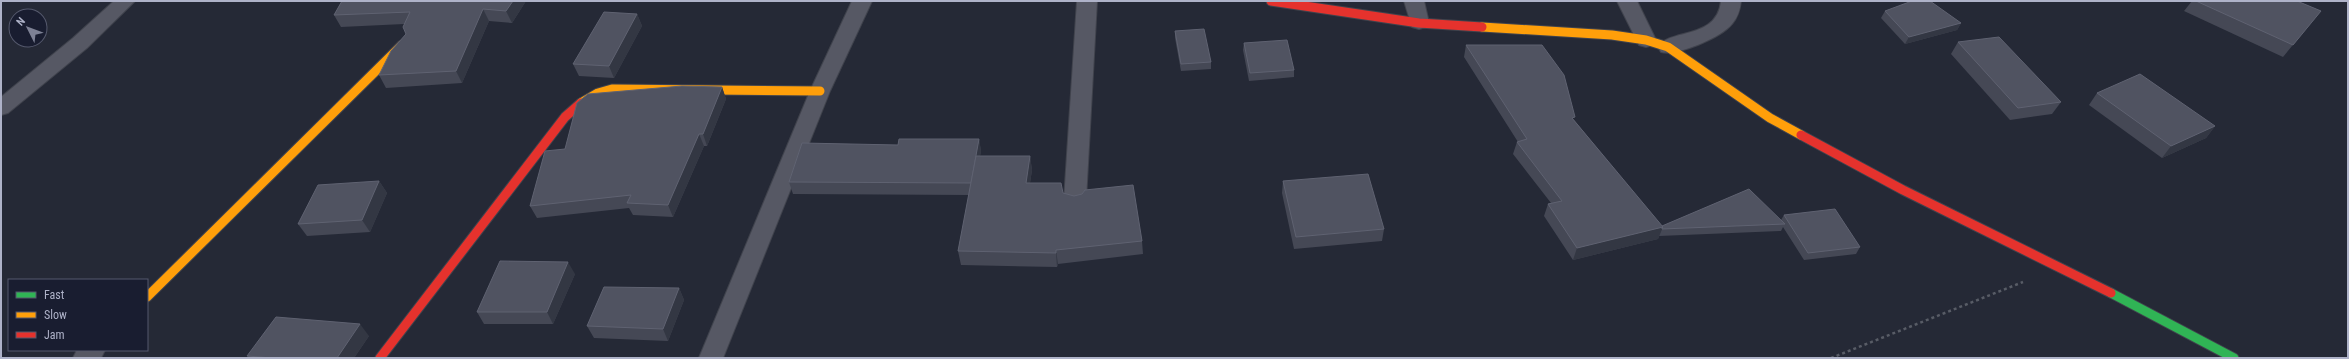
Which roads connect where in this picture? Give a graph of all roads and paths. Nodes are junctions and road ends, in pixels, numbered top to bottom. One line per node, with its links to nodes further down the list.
1 (125, 1): 13 (street)
2 (862, 1): 12 (street)
3 (1087, 1): 14 (street)
4 (1271, 1): 8 (street)
5 (1414, 1): 8 (street)
6 (1627, 1): 9 (street)
7 (1731, 1): 11 (street)
8 (1419, 23): 9 (street)
9 (1646, 40): 11 (street)
10 (402, 45): 16 (street)
11 (1668, 47): 15 (street)
12 (820, 91): 17 (street); 18 (street)
13 (1, 108)
14 (1075, 200)
15 (2061, 267): 19 (path); 20 (street)
16 (148, 296)
17 (380, 358)
18 (711, 358)
19 (1831, 358)
20 (2234, 358)

